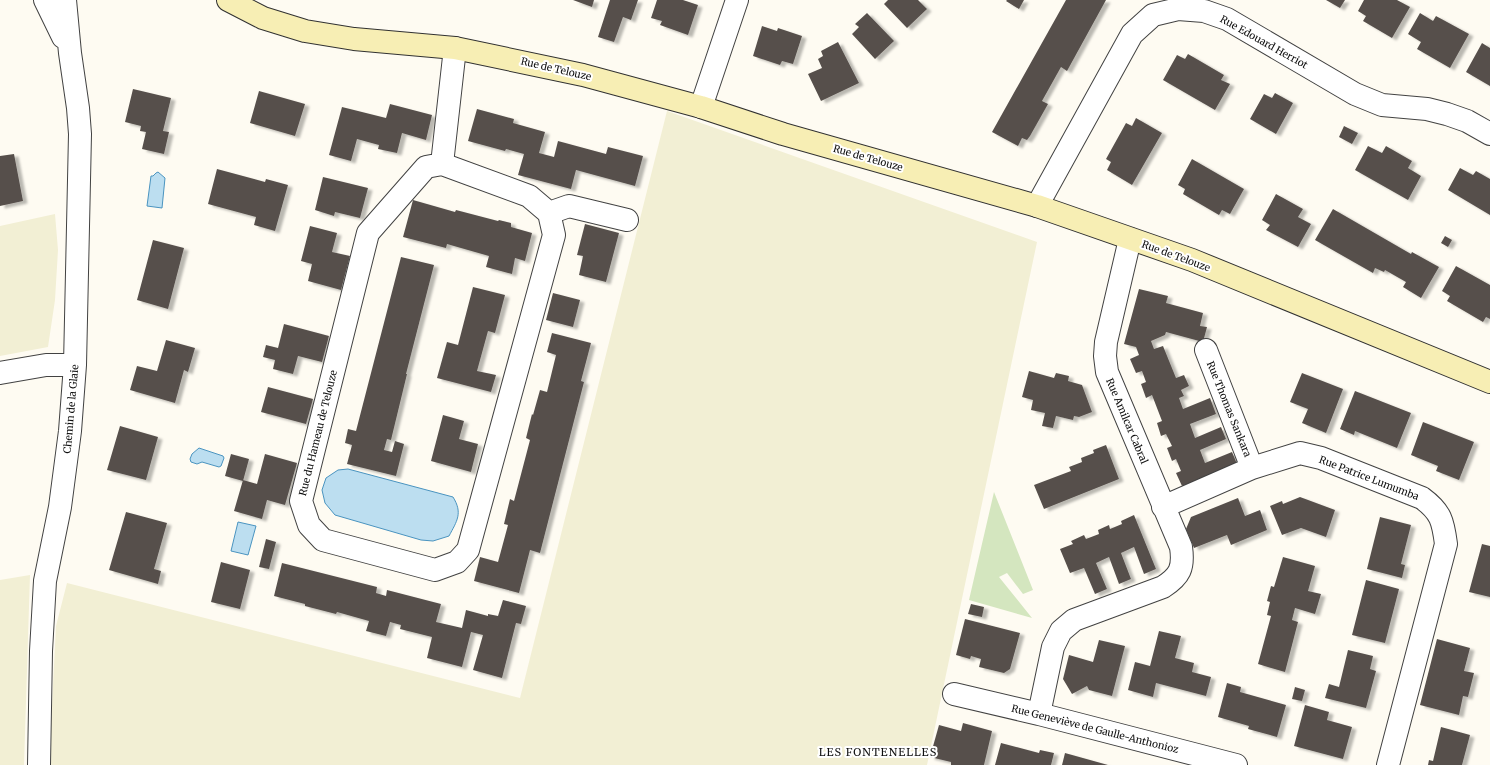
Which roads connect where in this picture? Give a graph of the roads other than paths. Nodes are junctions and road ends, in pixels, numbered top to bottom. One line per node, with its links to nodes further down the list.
1 (45, 0): 6 (street, Chemin de la Glaie)
2 (65, 0): 6 (street, Chemin de la Glaie)
3 (228, 0): 5 (street, Rue de Telouze)
4 (736, 0): 7 (street)
5 (455, 48): 7 (street, Rue de Telouze); 9 (street)
6 (70, 52): 15 (street, Chemin de la Glaie)
7 (701, 108): 10 (street, Rue de Telouze)
8 (1490, 134): 10 (street, Rue Edouard Herriot)
9 (442, 164): 11 (street); 11 (street, Rue du Hameau de Telouze)
10 (1037, 206): 13 (street, Rue de Telouze)
11 (550, 213): 12 (street)
12 (627, 220)
13 (1130, 239): 17 (street, Rue de Telouze); 19 (street, Rue Amilcar Cabral)
14 (1206, 350): 18 (street, Rue Thomas Sankara)
15 (75, 365): 16 (street); 22 (street, Chemin de la Glaie)
16 (0, 373)
17 (1490, 382)
18 (1252, 468): 19 (street, Rue Patrice Lumumba); 24 (street, Rue Patrice Lumumba)
19 (1163, 507): 21 (street, Rue Amilcar Cabral)
20 (954, 694): 21 (street, Rue Geneviève de Gaulle-Anthonioz)
21 (1039, 714): 23 (street, Rue Geneviève de Gaulle-Anthonioz)
22 (39, 765)
23 (1236, 765)
24 (1388, 765)

